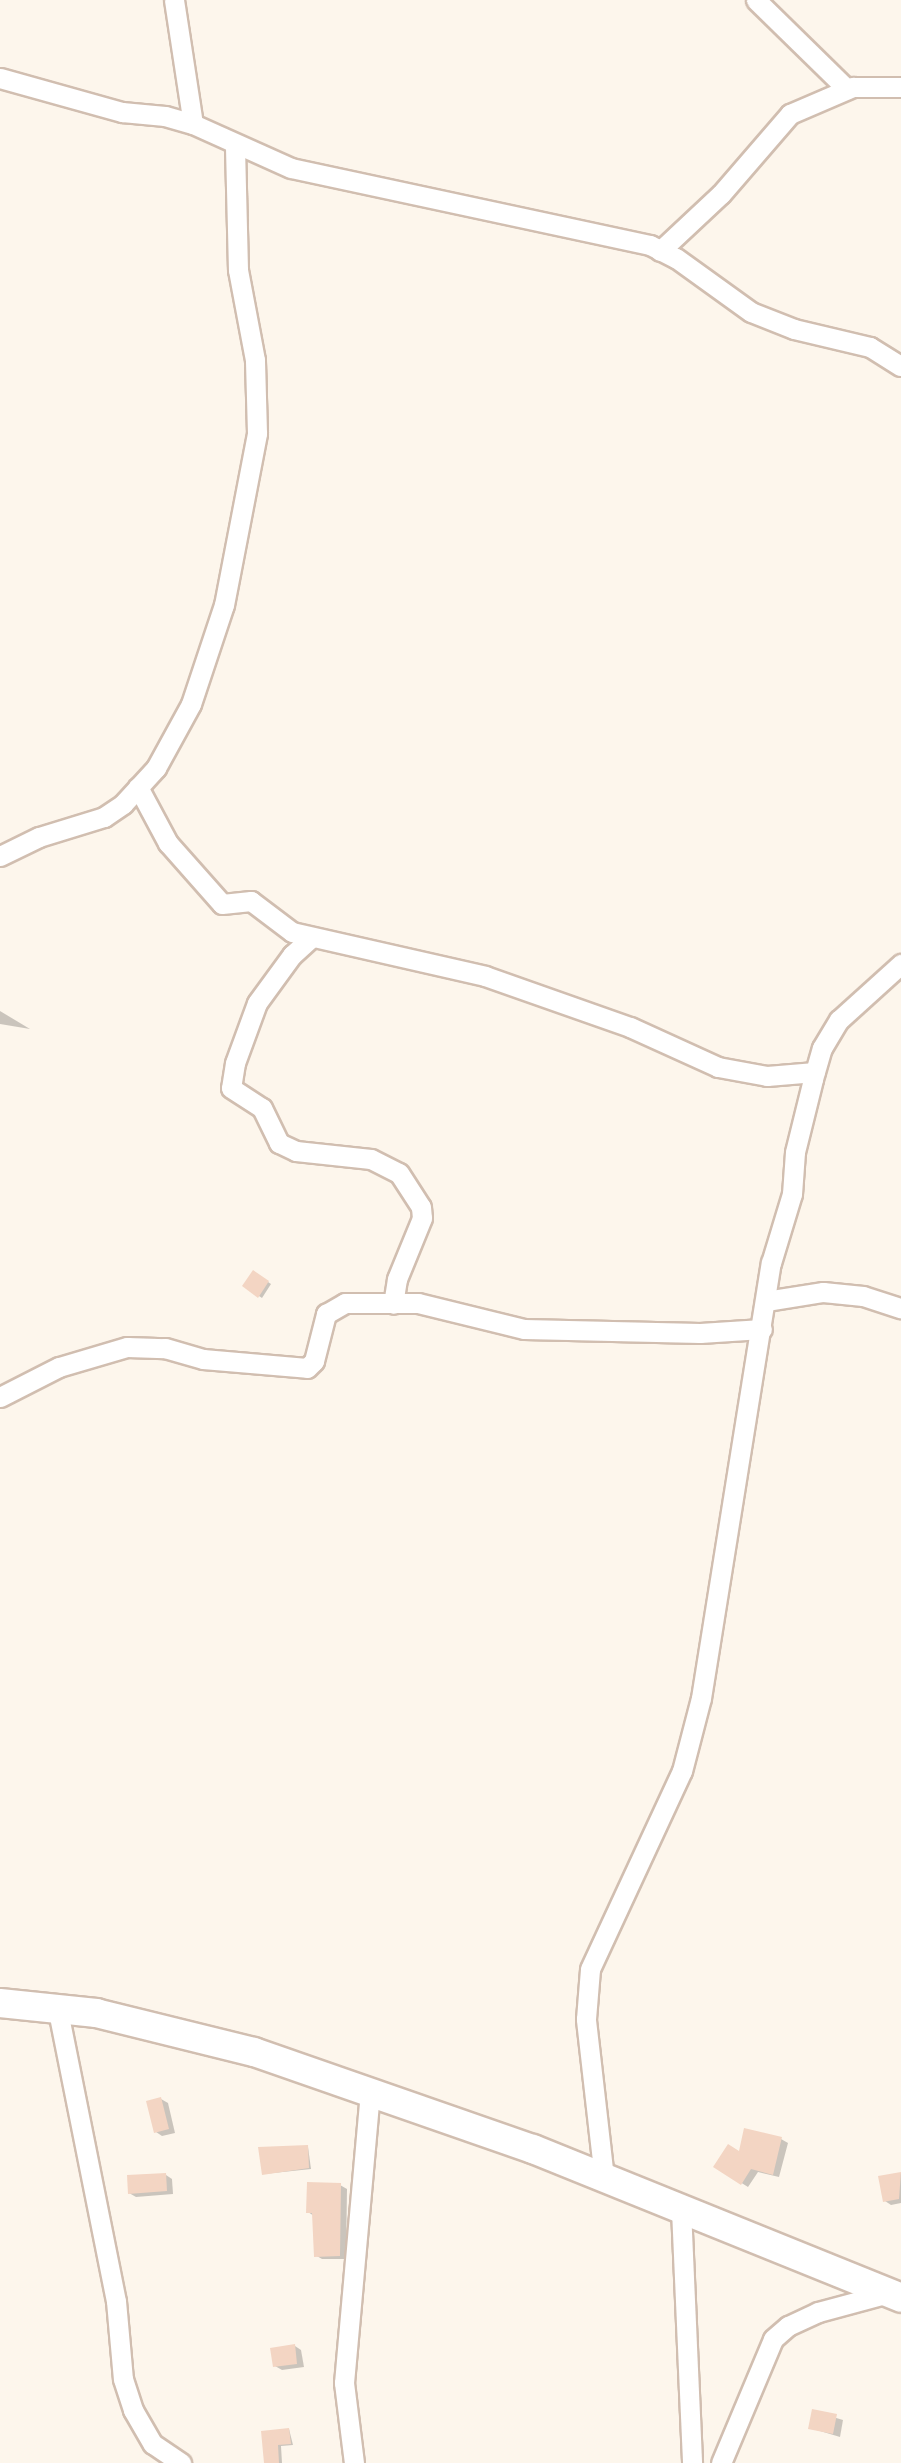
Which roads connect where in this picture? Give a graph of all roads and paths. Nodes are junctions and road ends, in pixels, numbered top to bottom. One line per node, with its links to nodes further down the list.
1 (174, 0): 6 (street)
2 (763, 3): 5 (street)
3 (0, 78): 6 (street)
4 (901, 87): 5 (street)
5 (847, 89): 8 (street)
6 (193, 124): 7 (street)
7 (234, 146): 8 (street); 10 (street)
8 (660, 251): 9 (street)
9 (901, 366)
10 (138, 787): 11 (street); 12 (street)
11 (0, 856)
12 (312, 937): 14 (street); 16 (street)
13 (901, 964): 14 (street)
14 (815, 1072): 15 (street)
15 (766, 1301): 17 (street); 18 (street)
16 (393, 1304): 18 (street); 19 (street)
17 (901, 1308)
18 (762, 1329): 23 (street)
19 (0, 1397)
20 (0, 2003): 21 (street)
21 (58, 2011): 22 (street); 26 (street)
22 (370, 2092): 23 (street); 27 (street)
23 (604, 2178): 24 (street)
24 (681, 2209): 25 (street); 28 (street)
25 (895, 2295): 29 (street)
26 (181, 2463)
27 (354, 2463)
28 (692, 2463)
29 (721, 2463)

